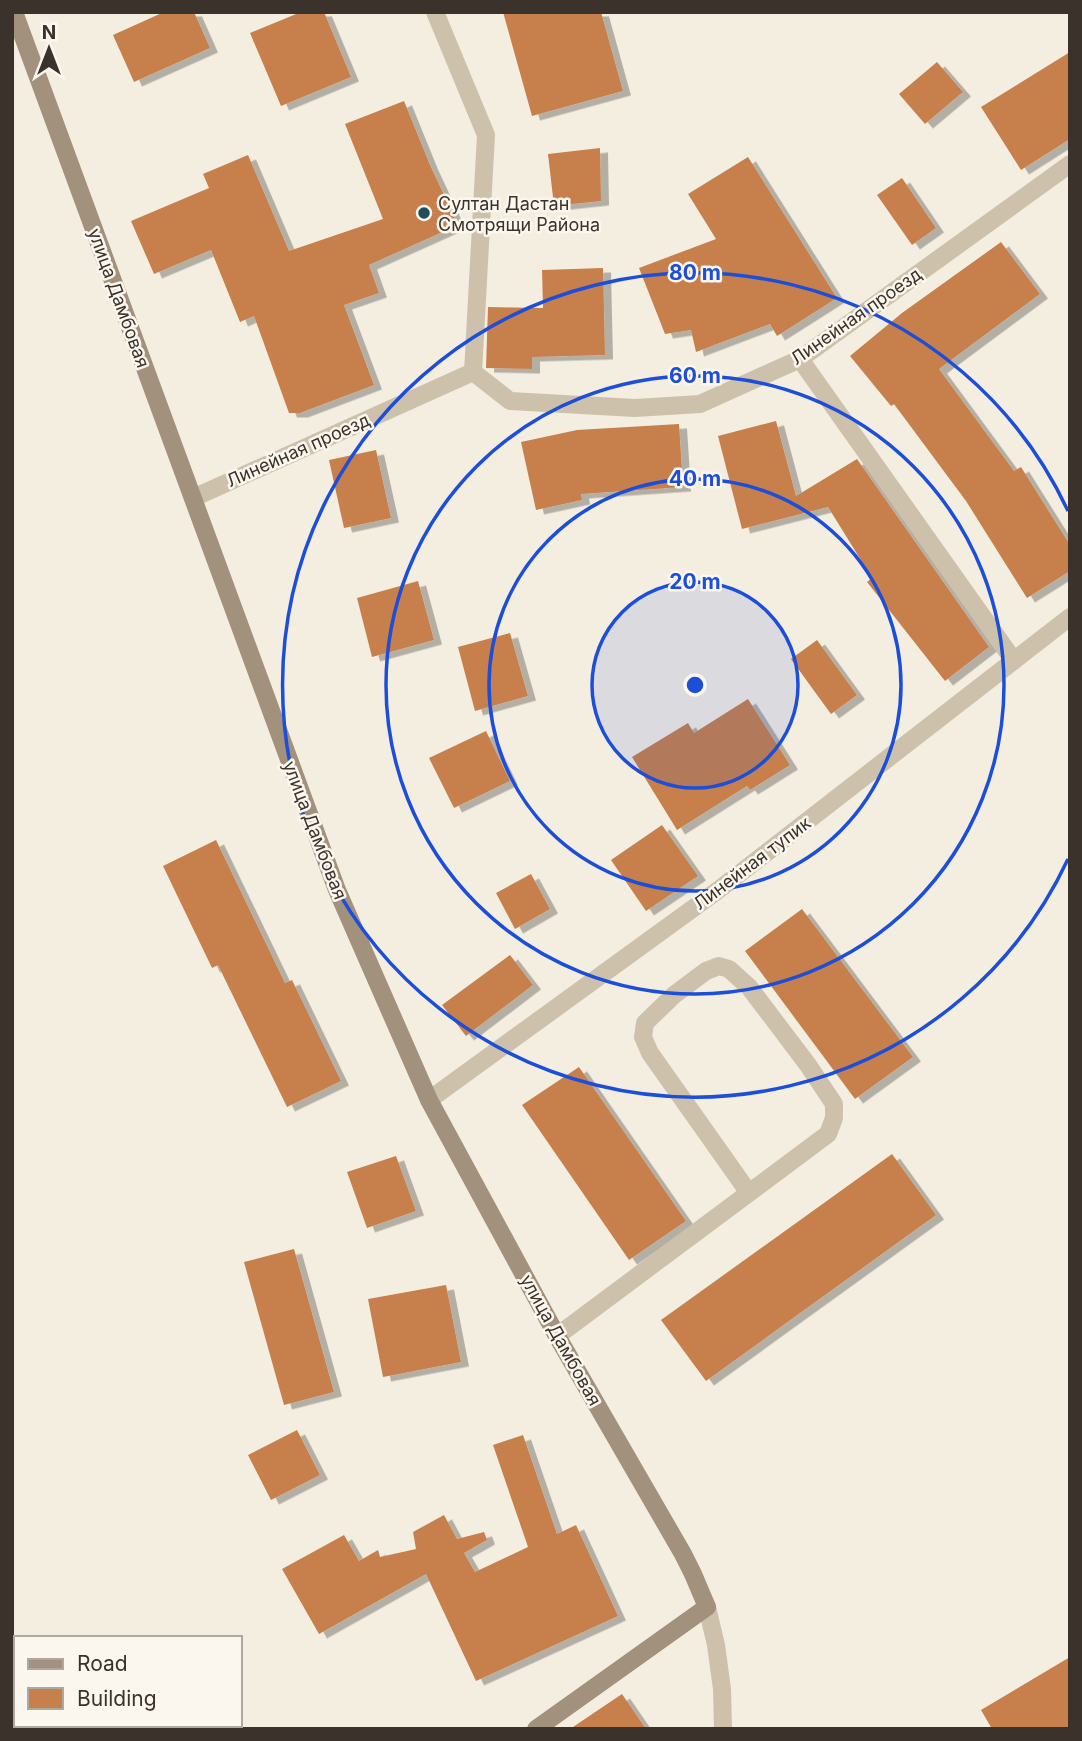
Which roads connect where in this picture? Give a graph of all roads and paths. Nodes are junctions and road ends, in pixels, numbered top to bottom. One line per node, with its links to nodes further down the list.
1 (14, 12): 6 (street, улица Дамбовая)
2 (435, 12): 5 (street)
3 (1070, 164): 4 (street, Линейная проезд)
4 (800, 359): 5 (street, Линейная проезд); 8 (street)
5 (473, 372): 6 (street, Линейная проезд)
6 (193, 498): 9 (street, улица Дамбовая)
7 (1070, 617): 8 (street, Линейная тупик)
8 (1014, 661): 9 (street, Линейная тупик)
9 (429, 1100): 11 (street, улица Дамбовая)
10 (748, 1193): 10 (street); 11 (street)
11 (557, 1336): 12 (street, улица Дамбовая)
12 (707, 1607): 13 (street); 14 (street)
13 (536, 1729)
14 (723, 1729)

